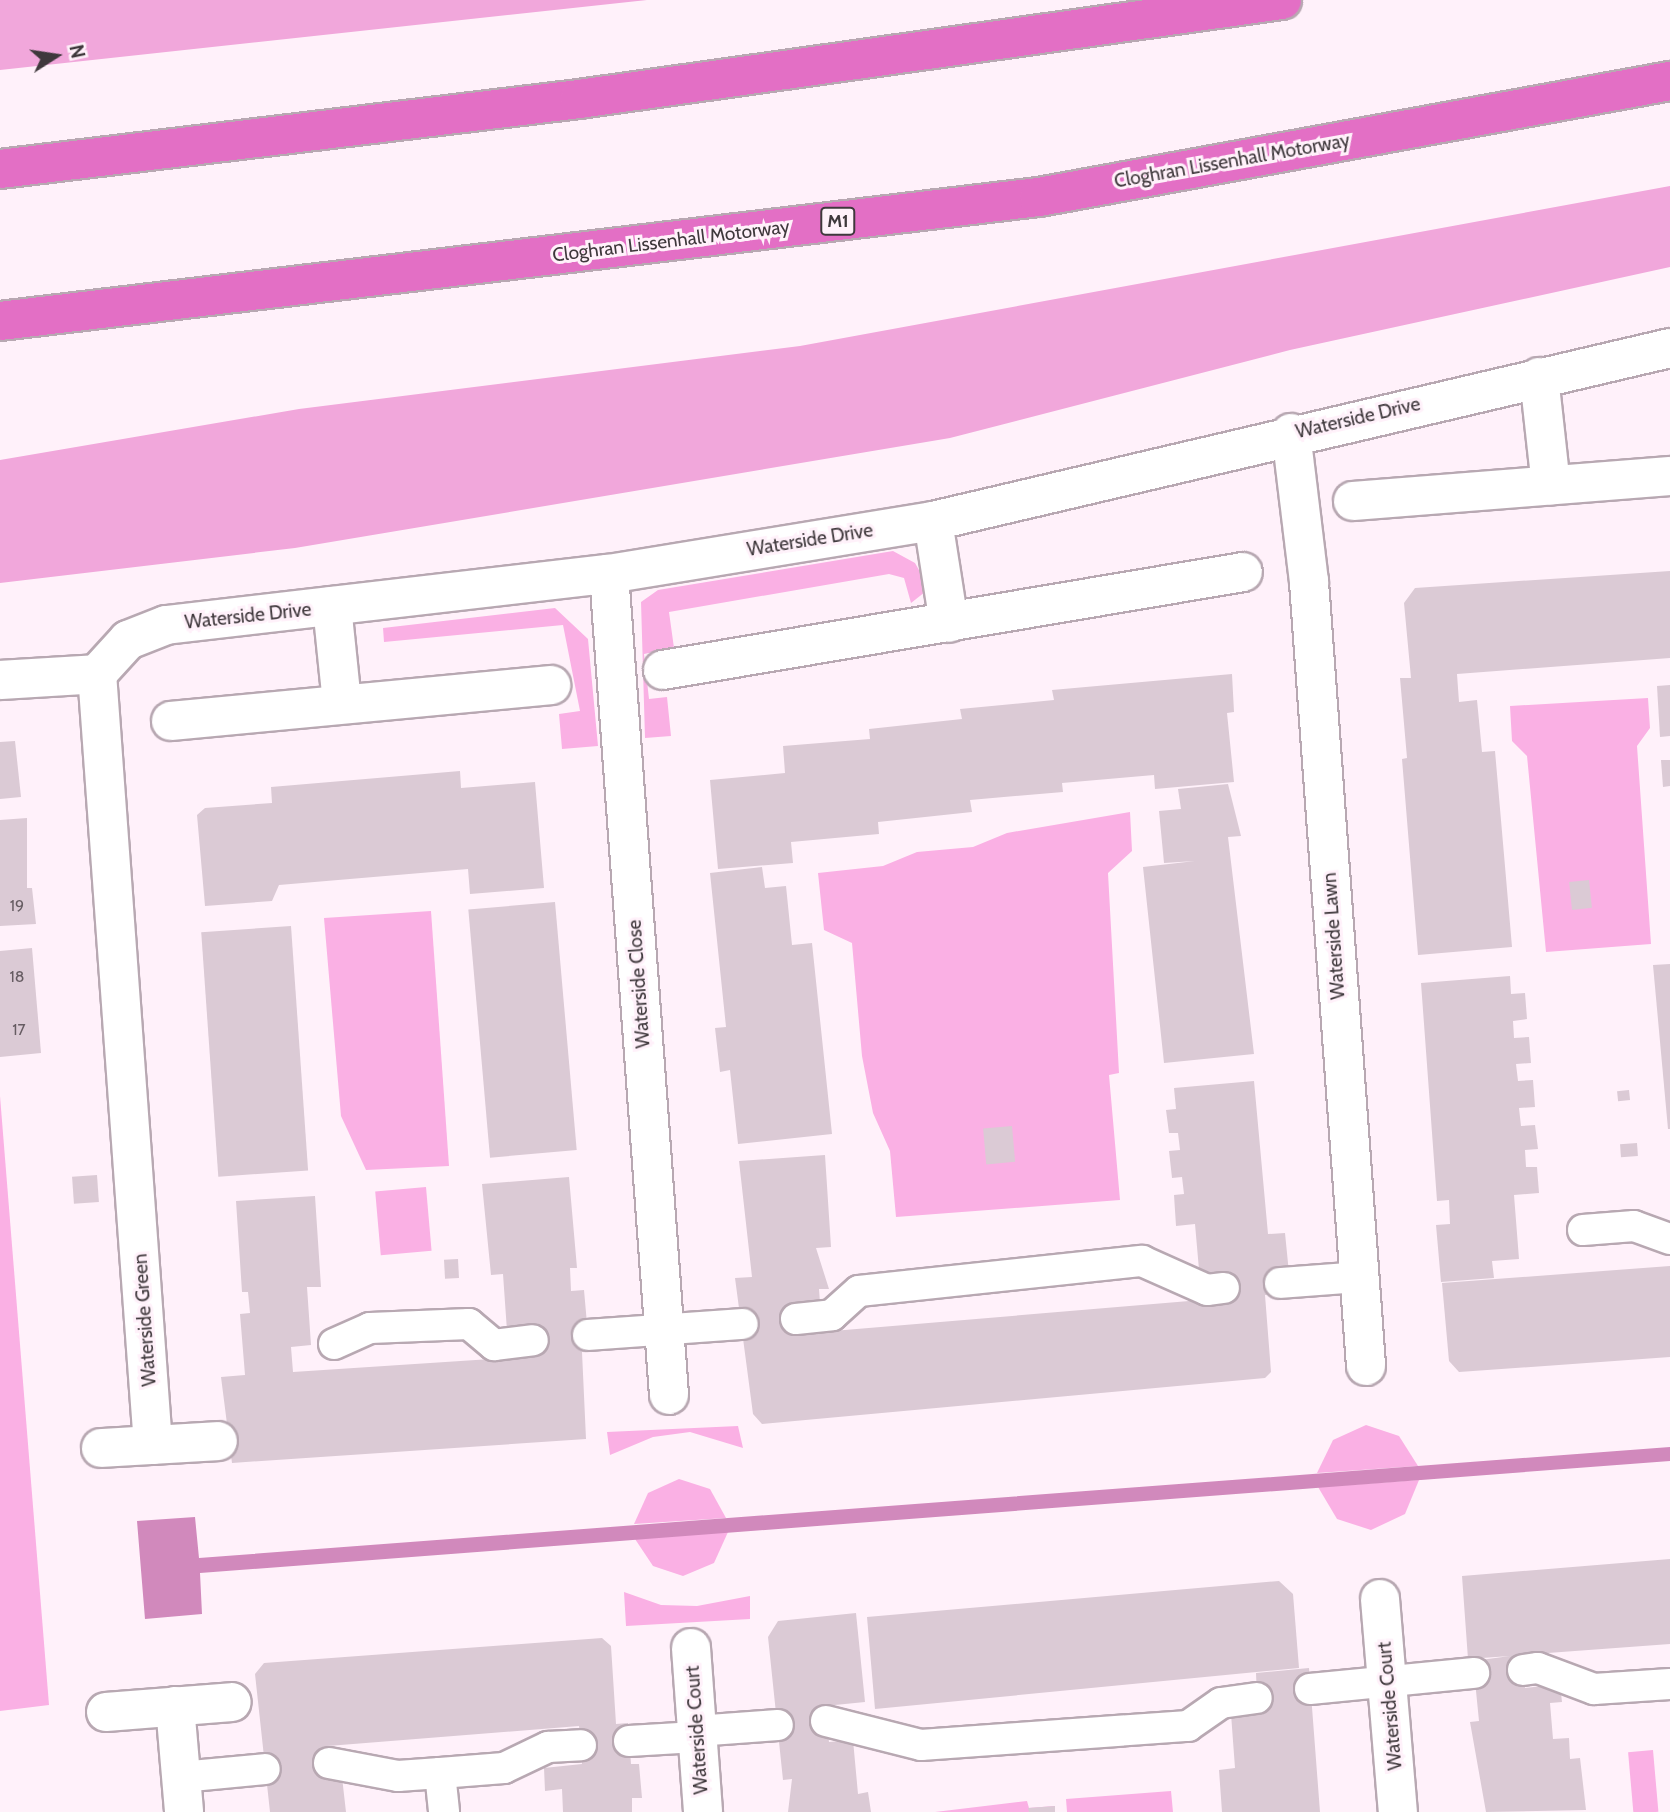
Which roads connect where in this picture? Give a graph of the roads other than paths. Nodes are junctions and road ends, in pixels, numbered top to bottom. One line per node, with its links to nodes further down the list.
1 (1282, 0): 3 (highway)
2 (1670, 81): 4 (highway, Cloghran Lissenhall Motorway / M1)
3 (0, 169)
4 (0, 321)
5 (1670, 348): 6 (street, Waterside Drive)
6 (1539, 377): 7 (street, Waterside Drive); 9 (street)
7 (1291, 433): 11 (street, Waterside Drive); 24 (street, Waterside Lawn)
8 (1670, 476): 9 (street)
9 (1551, 485): 10 (street)
10 (1353, 501)
11 (933, 521): 13 (street, Waterside Drive); 15 (street)
12 (1243, 572): 15 (street)
13 (609, 574): 14 (street, Waterside Drive); 29 (street, Waterside Close)
14 (332, 606): 17 (street, Waterside Drive); 20 (street)
15 (949, 623): 16 (street)
16 (663, 670)
17 (97, 674): 18 (street); 36 (street, Waterside Green)
18 (0, 680)
19 (551, 685): 20 (street)
20 (342, 703): 21 (street)
21 (171, 721)
22 (1583, 1230): 23 (lane)
23 (1670, 1239)
24 (1360, 1276): 25 (lane); 33 (street, Waterside Lawn)
25 (1280, 1283)
26 (1224, 1288): 27 (lane)
27 (796, 1319)
28 (743, 1324): 29 (lane)
29 (664, 1330): 30 (lane); 34 (street, Waterside Close)
30 (588, 1335)
31 (533, 1340): 32 (lane)
32 (334, 1344)
33 (1366, 1366)
34 (669, 1395)
35 (218, 1441): 36 (street)
36 (153, 1445): 37 (street)
37 (101, 1448)
38 (1380, 1599): 42 (street, Waterside Court)
39 (691, 1648): 51 (street, Waterside Court)
40 (1523, 1670): 43 (lane)
41 (1474, 1673): 42 (lane)
42 (1388, 1680): 44 (lane); 60 (street, Waterside Court)
43 (1670, 1684)
44 (1310, 1689)
45 (1256, 1698): 49 (lane)
46 (232, 1702): 47 (street)
47 (175, 1706): 48 (street); 57 (street)
48 (106, 1712)
49 (827, 1721)
50 (778, 1725): 51 (lane)
51 (696, 1734): 52 (lane); 59 (street, Waterside Court)
52 (629, 1741)
53 (581, 1745): 56 (lane)
54 (329, 1763): 56 (lane)
55 (265, 1769): 57 (lane)
56 (440, 1773): 58 (lane)
57 (182, 1795)
58 (444, 1812)
59 (703, 1812)
60 (1398, 1812)

